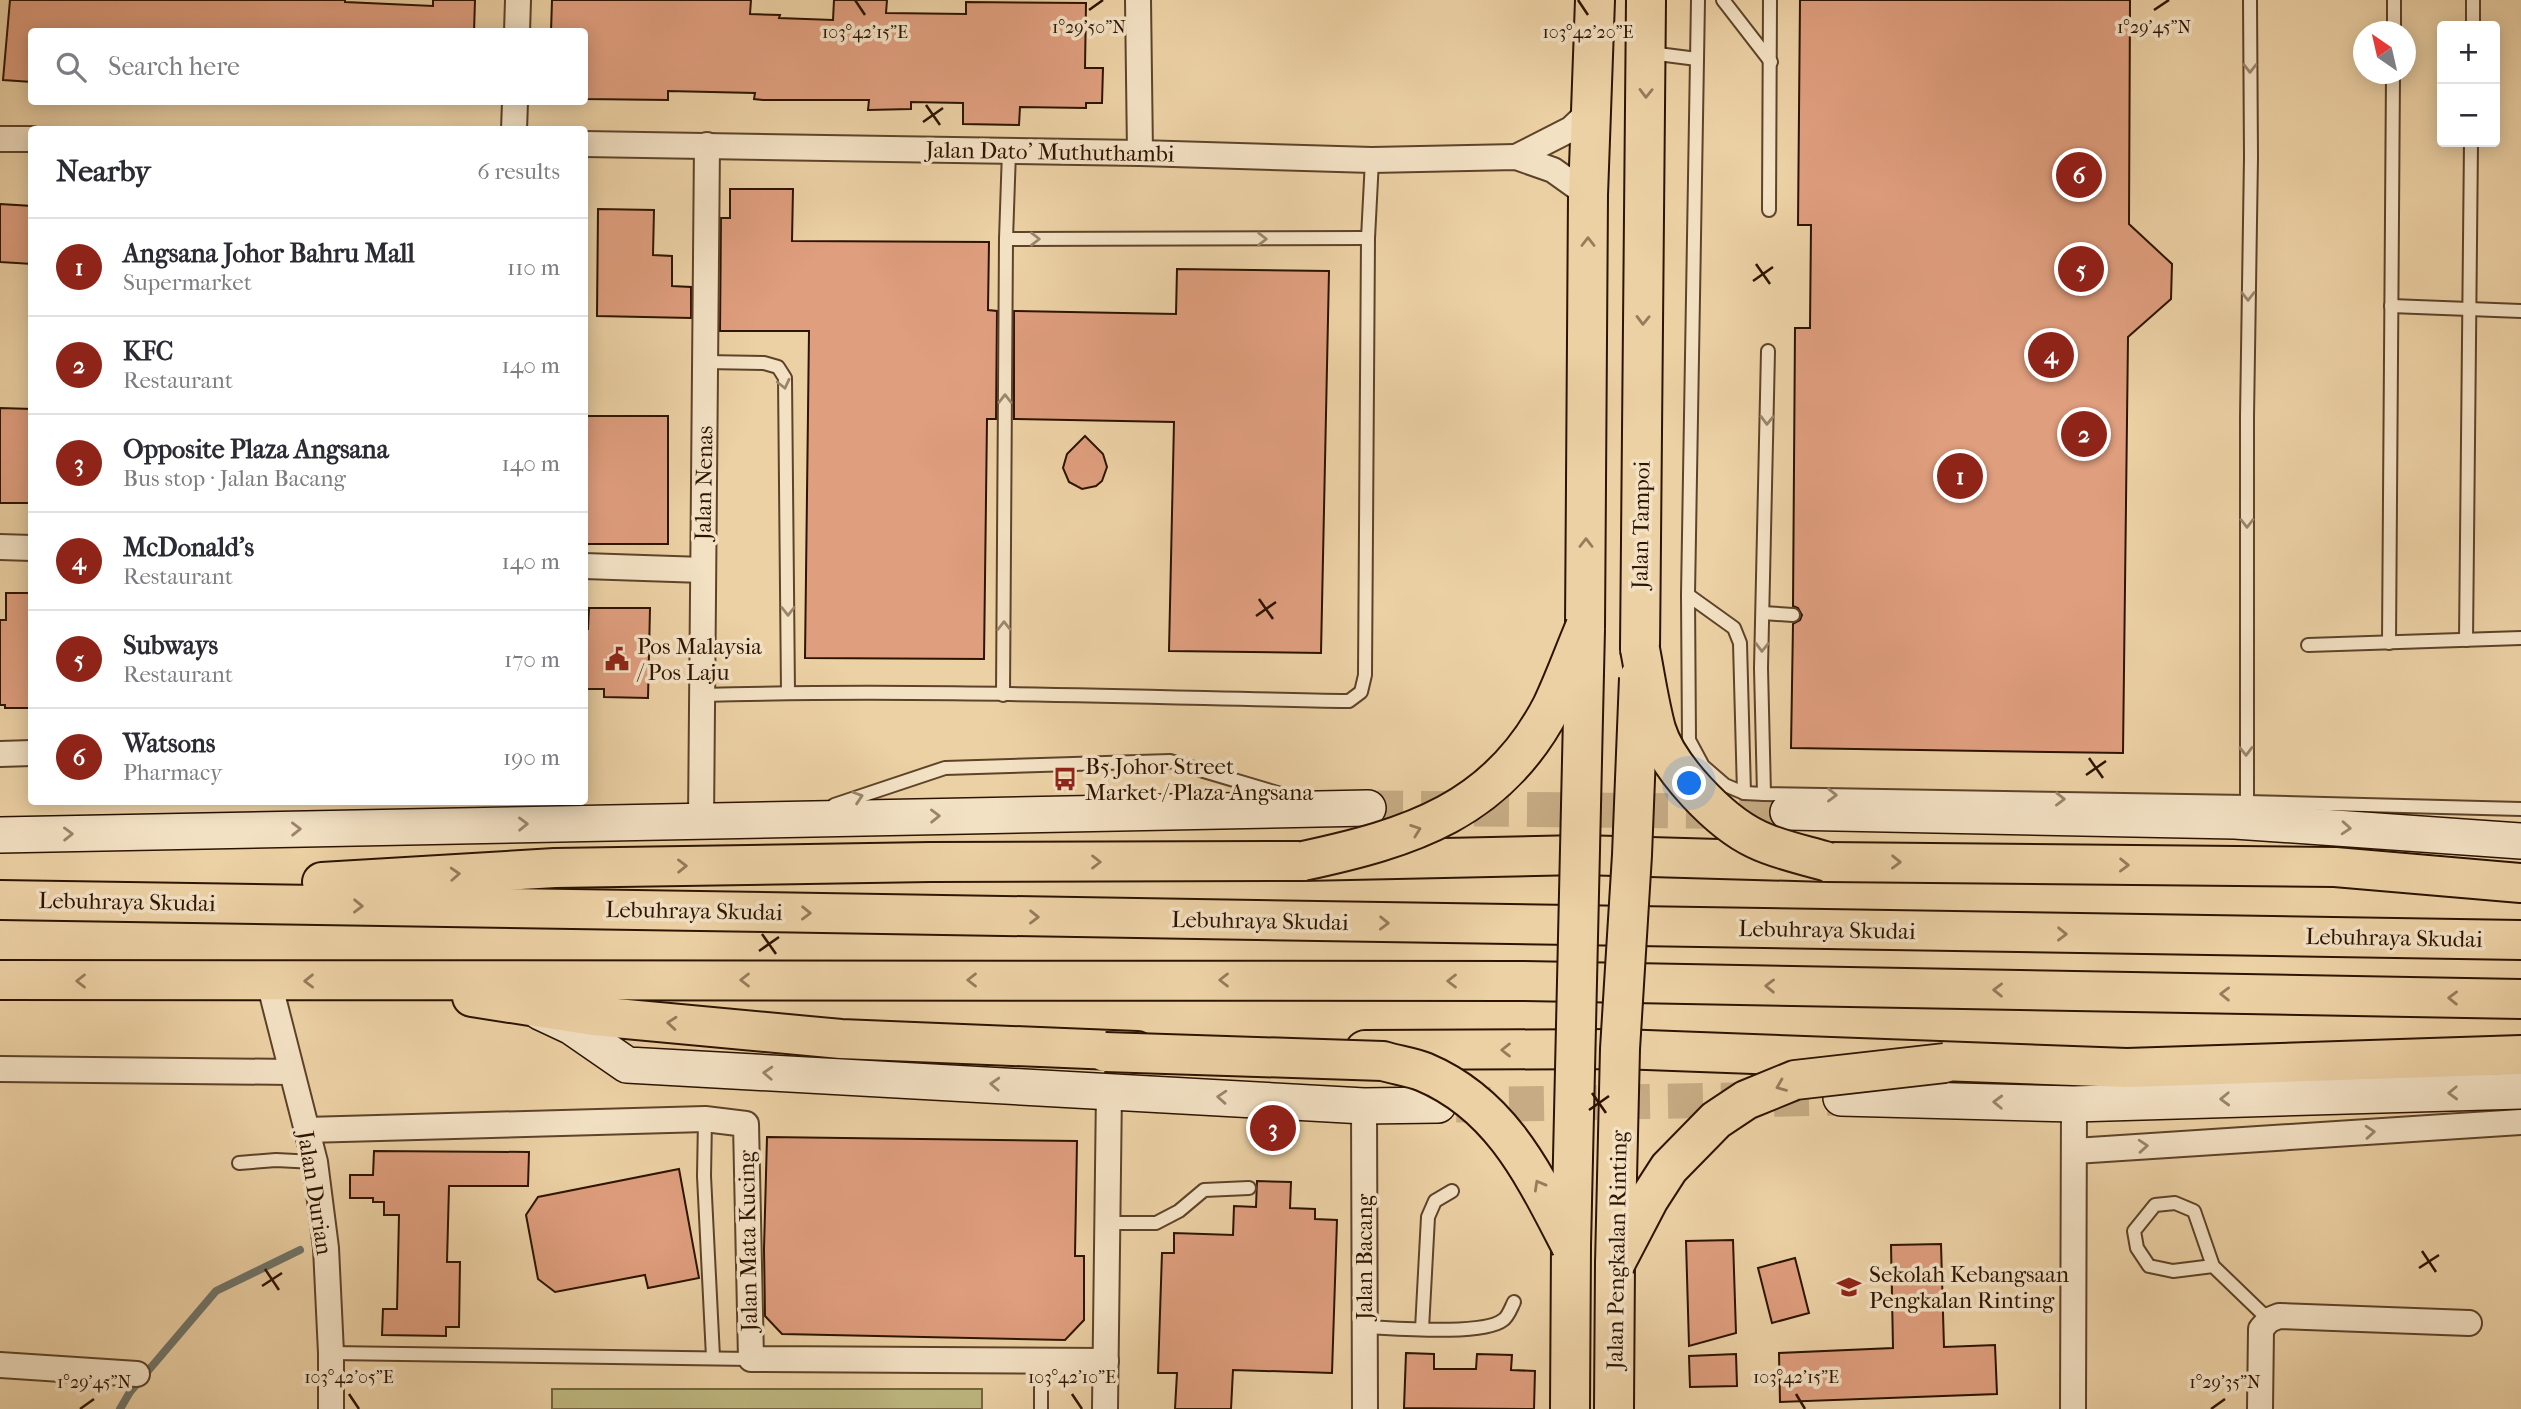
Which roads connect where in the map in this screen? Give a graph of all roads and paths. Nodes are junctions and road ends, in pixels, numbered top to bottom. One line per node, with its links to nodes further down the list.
1 (518, 0): 13 (street)
2 (1138, 0): 27 (street)
3 (1595, 0): 19 (main road)
4 (1646, 0): 14 (main road, Jalan Tampoi)
5 (1698, 0): 15 (lane)
6 (1723, 0): 16 (lane)
7 (1770, 0): 16 (lane)
8 (2250, 0): 58 (lane, one-way to 58)
9 (2394, 0): 11 (lane)
10 (2473, 0): 12 (lane)
11 (2394, 21)
12 (2473, 21)
13 (517, 28)
14 (1646, 52): 15 (lane); 47 (main road, Jalan Tampoi, one-way to 47)
15 (1697, 59): 43 (lane)
16 (1771, 62): 31 (lane)
17 (2393, 84): 34 (lane)
18 (515, 105): 20 (street)
19 (1591, 110): 28 (street, Jalan Dato' Muthuthambi); 30 (main road)
20 (514, 126)
21 (0, 139): 22 (street)
22 (28, 139)
23 (588, 144): 24 (street, Jalan Dato' Muthuthambi)
24 (707, 145): 26 (street, Jalan Dato' Muthuthambi); 38 (street, Jalan Nenas)
25 (2472, 147): 35 (lane)
26 (1009, 151): 27 (street, Jalan Dato' Muthuthambi); 33 (lane)
27 (1140, 153): 29 (street, Jalan Dato' Muthuthambi)
28 (1516, 158): 29 (street, Jalan Dato' Muthuthambi); 30 (street, Jalan Dato' Muthuthambi)
29 (1371, 160): 32 (lane)
30 (1588, 195): 46 (main road, one-way to 30)
31 (1769, 210)
32 (1367, 238): 33 (lane, one-way to 32); 54 (lane)
33 (1006, 239): 54 (lane, one-way to 33)
34 (2391, 306): 35 (lane); 50 (lane)
35 (2469, 309): 36 (lane); 49 (lane)
36 (2521, 311)
37 (1768, 351): 44 (lane, one-way to 44)
38 (705, 362): 42 (street, Jalan Nenas); 52 (lane, one-way to 52)
39 (0, 547): 40 (street)
40 (28, 548)
41 (588, 566): 42 (street)
42 (703, 570): 53 (street, Jalan Nenas)
43 (1688, 595): 57 (lane); 57 (lane)
44 (1763, 612): 45 (lane); 59 (lane, one-way to 59)
45 (1793, 615)
46 (1585, 619): 67 (main road, bridge); 69 (main road, one-way to 46, bridge)
47 (1640, 636): 68 (main road, Jalan Tampoi, bridge); 70 (main road, bridge)
48 (2521, 638): 49 (lane)
49 (2466, 640): 50 (lane)
50 (2389, 643): 51 (lane)
51 (2308, 645)
52 (788, 693): 53 (lane); 54 (lane)
53 (702, 695): 64 (street, Jalan Nenas)
54 (1003, 695)
55 (28, 753): 56 (street)
56 (0, 754)
57 (1744, 793): 59 (lane)
58 (2247, 802): 59 (lane, one-way to 58); 62 (lane)
59 (1776, 803): 66 (street, one-way to 66)
60 (1368, 808): 61 (street)
61 (1332, 809): 63 (street, one-way to 61); 63 (lane, one-way to 61)
62 (2521, 809)
63 (793, 819): 64 (street)
64 (701, 821): 65 (street, one-way to 64)
65 (0, 835)
66 (2521, 841)
67 (1581, 855): 68 (main road); 69 (main road, bridge); 80 (main road, bridge)
68 (1632, 855): 70 (main road, bridge); 81 (main road, Jalan Tampoi, bridge)
69 (1303, 861): 73 (main road, one-way to 69)
70 (1828, 862): 71 (main road, one-way to 71)
71 (2521, 883)
72 (0, 900): 73 (main road, Lebuhraya Skudai)
73 (168, 902): 74 (main road, Lebuhraya Skudai, one-way to 74)
74 (2521, 940)
75 (377, 979): 77 (main road, one-way to 77); 78 (main road, one-way to 75); 79 (main road)
76 (0, 980): 77 (main road, one-way to 76)
77 (269, 982): 86 (street, Jalan Durian)
78 (2521, 999)
79 (531, 1008): 82 (main road, one-way to 79); 87 (street, one-way to 79)
80 (1574, 1049): 81 (main road); 82 (main road, one-way to 82, bridge); 102 (main road, Jalan Pengkalan Rinting, bridge)
81 (1619, 1049): 84 (main road, bridge); 103 (main road, Jalan Pengkalan Rinting, bridge)
82 (1105, 1052): 102 (main road, one-way to 82, bridge)
83 (2521, 1055): 84 (main road)
84 (1945, 1063): 103 (main road, one-way to 103, bridge)
85 (0, 1069): 86 (street)
86 (291, 1072): 95 (street, Jalan Durian)
87 (1109, 1090): 92 (street, one-way to 87); 101 (street)
88 (2521, 1091): 90 (street, one-way to 90)
89 (1841, 1098): 90 (street, one-way to 89)
90 (2074, 1104): 96 (street)
91 (1438, 1105): 92 (street)
92 (1364, 1106): 108 (street, Jalan Bacang)
93 (705, 1119): 95 (street, Jalan Mata Kucing); 111 (lane); 112 (street, Jalan Mata Kucing)
94 (2521, 1122): 96 (street, one-way to 94)
95 (306, 1130): 97 (street, Jalan Durian)
96 (2075, 1151): 123 (street)
97 (315, 1162): 98 (lane); 110 (street, Jalan Durian)
98 (239, 1163)
99 (1249, 1188): 101 (lane)
100 (1452, 1191): 109 (lane)
101 (1107, 1223): 114 (street)
102 (1571, 1260): 121 (main road, Jalan Pengkalan Rinting)
103 (1615, 1264): 122 (main road, Jalan Pengkalan Rinting)
104 (2213, 1266): 104 (lane); 106 (lane)
105 (1514, 1302): 109 (lane)
106 (2269, 1321): 107 (street); 124 (street)
107 (2469, 1323)
108 (1364, 1327): 109 (lane); 120 (street, Jalan Bacang)
109 (1422, 1329)
110 (331, 1353): 111 (lane); 117 (street, Jalan Durian)
111 (713, 1357): 112 (lane)
112 (751, 1359): 113 (street, Jalan Mata Kucing)
113 (1041, 1360): 114 (street, Jalan Mata Kucing); 118 (lane)
114 (1106, 1361): 119 (street)
115 (0, 1365): 116 (street)
116 (137, 1374)
117 (331, 1409)
118 (1041, 1409)
119 (1105, 1409)
120 (1365, 1409)
121 (1570, 1409)
122 (1614, 1409)
123 (2073, 1409)
124 (2260, 1409)

